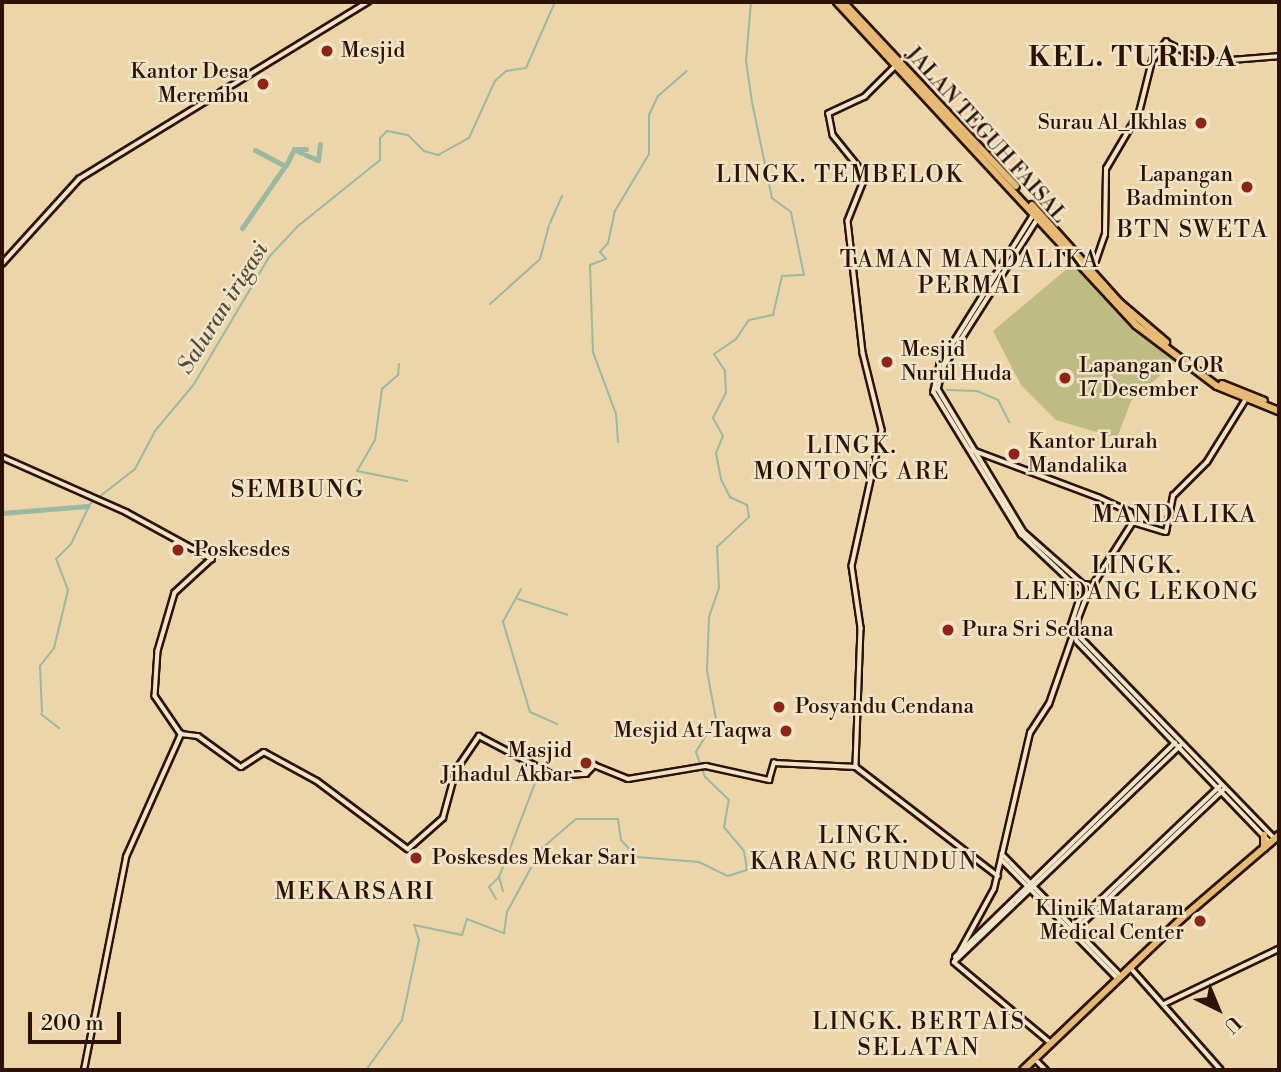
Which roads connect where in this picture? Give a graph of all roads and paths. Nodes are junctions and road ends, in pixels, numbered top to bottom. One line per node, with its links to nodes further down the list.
1 (368, 2): 7 (street)
2 (837, 2): 5 (highway, JALAN TEGUH FAISAL)
3 (843, 2): 5 (highway, JALAN TEGUH FAISAL)
4 (1279, 56): 8 (street)
5 (900, 62): 6 (highway, JALAN TEGUH FAISAL); 23 (street)
6 (1038, 214): 8 (highway, JALAN TEGUH FAISAL); 11 (street)
7 (2, 264)
8 (1089, 274): 9 (highway, JALAN TEGUH FAISAL)
9 (1247, 396): 10 (highway, JALAN TEGUH FAISAL); 14 (street)
10 (1277, 407)
11 (967, 446): 12 (street); 17 (street)
12 (972, 450): 14 (street); 15 (street)
13 (2, 457): 21 (street)
14 (1134, 521): 16 (street)
15 (1084, 585): 16 (street); 17 (street)
16 (1091, 588): 18 (street)
17 (1081, 592): 18 (street); 19 (street)
18 (1088, 594): 20 (street)
19 (1073, 635): 20 (street); 28 (street)
20 (1092, 653): 22 (street)
21 (181, 734): 23 (street); 40 (street)
22 (1180, 743): 24 (street); 31 (street)
23 (856, 767): 30 (street)
24 (1222, 787): 25 (street); 26 (street); 32 (street)
25 (1264, 835): 26 (street); 27 (highway)
26 (1276, 840): 27 (highway); 29 (highway)
27 (1264, 848): 29 (highway)
28 (1002, 857): 30 (street); 31 (street)
29 (1236, 873): 35 (highway)
30 (998, 876): 34 (street)
31 (1031, 885): 32 (street); 34 (street)
32 (1073, 929): 36 (street)
33 (1279, 949): 37 (street)
34 (954, 960): 38 (street)
35 (1130, 967): 36 (highway); 37 (street)
36 (1120, 977): 38 (highway)
37 (1164, 1004): 43 (street)
38 (1051, 1044): 39 (highway)
39 (1035, 1059): 41 (highway); 42 (street)
40 (84, 1070)
41 (1023, 1070)
42 (1046, 1070)
43 (1221, 1070)

